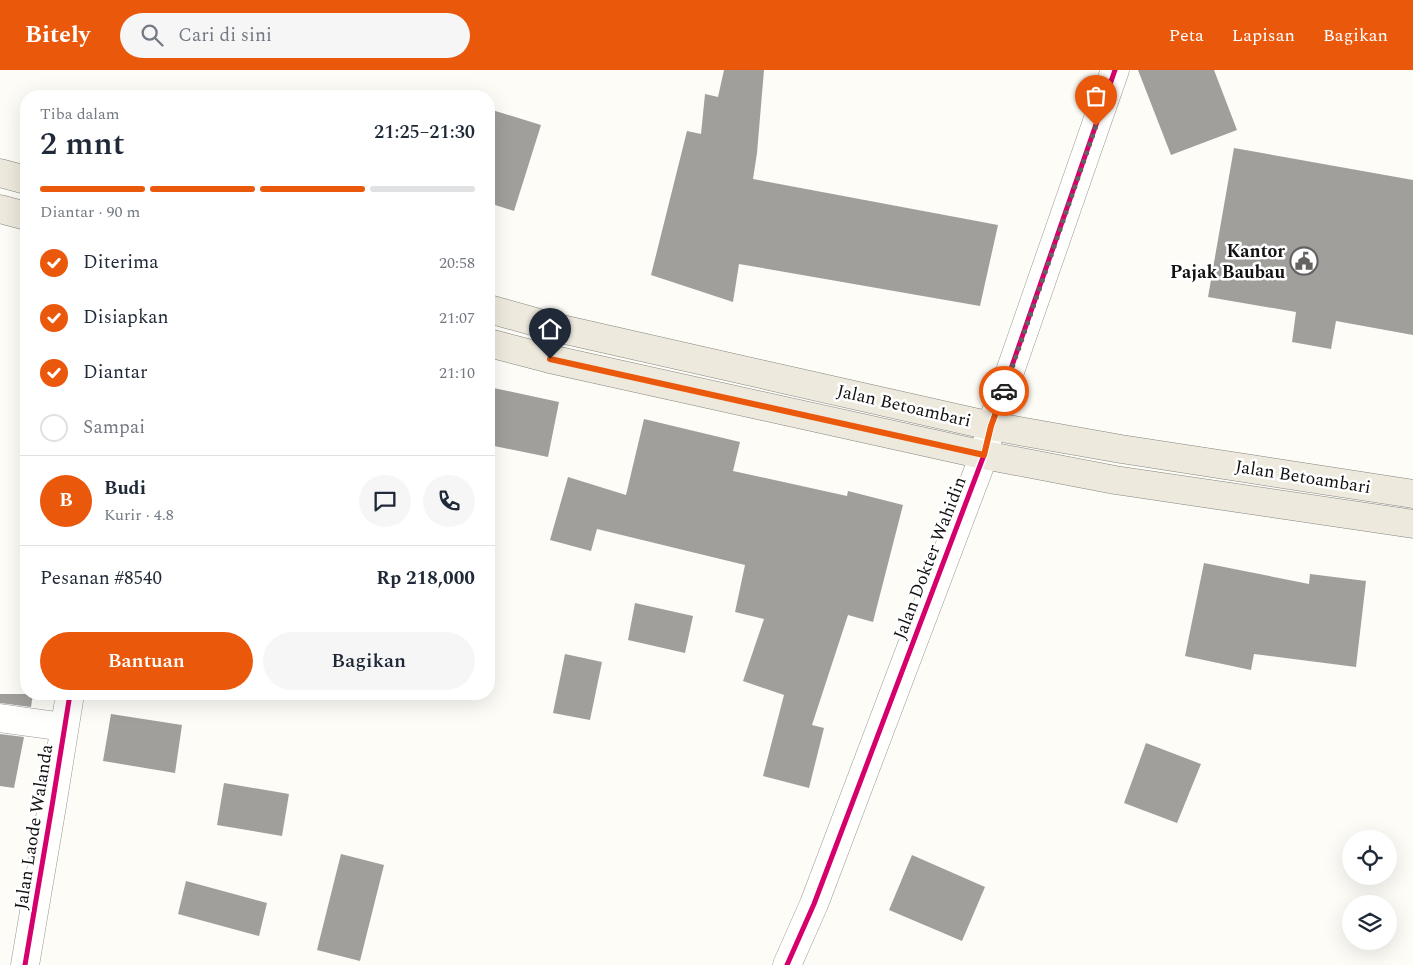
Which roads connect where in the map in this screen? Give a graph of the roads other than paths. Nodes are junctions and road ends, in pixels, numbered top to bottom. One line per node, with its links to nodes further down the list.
1 (1115, 70): 8 (street, Jalan Dokter Wahidin)
2 (0, 173): 3 (main road)
3 (20, 178)
4 (0, 209): 5 (main road)
5 (20, 214)
6 (495, 311): 8 (main road, Jalan Betoambari)
7 (495, 344): 9 (main road, Jalan Betoambari)
8 (991, 426): 9 (street, Jalan Dokter Wahidin); 10 (main road, Jalan Betoambari)
9 (984, 455): 11 (main road, Jalan Betoambari); 16 (street, Jalan Dokter Wahidin)
10 (1413, 494)
11 (1413, 524)
12 (69, 700): 14 (street, Jalan Laode Walanda)
13 (0, 718): 14 (street)
14 (64, 727): 15 (street, Jalan Laode Walanda)
15 (25, 965)
16 (787, 965)

